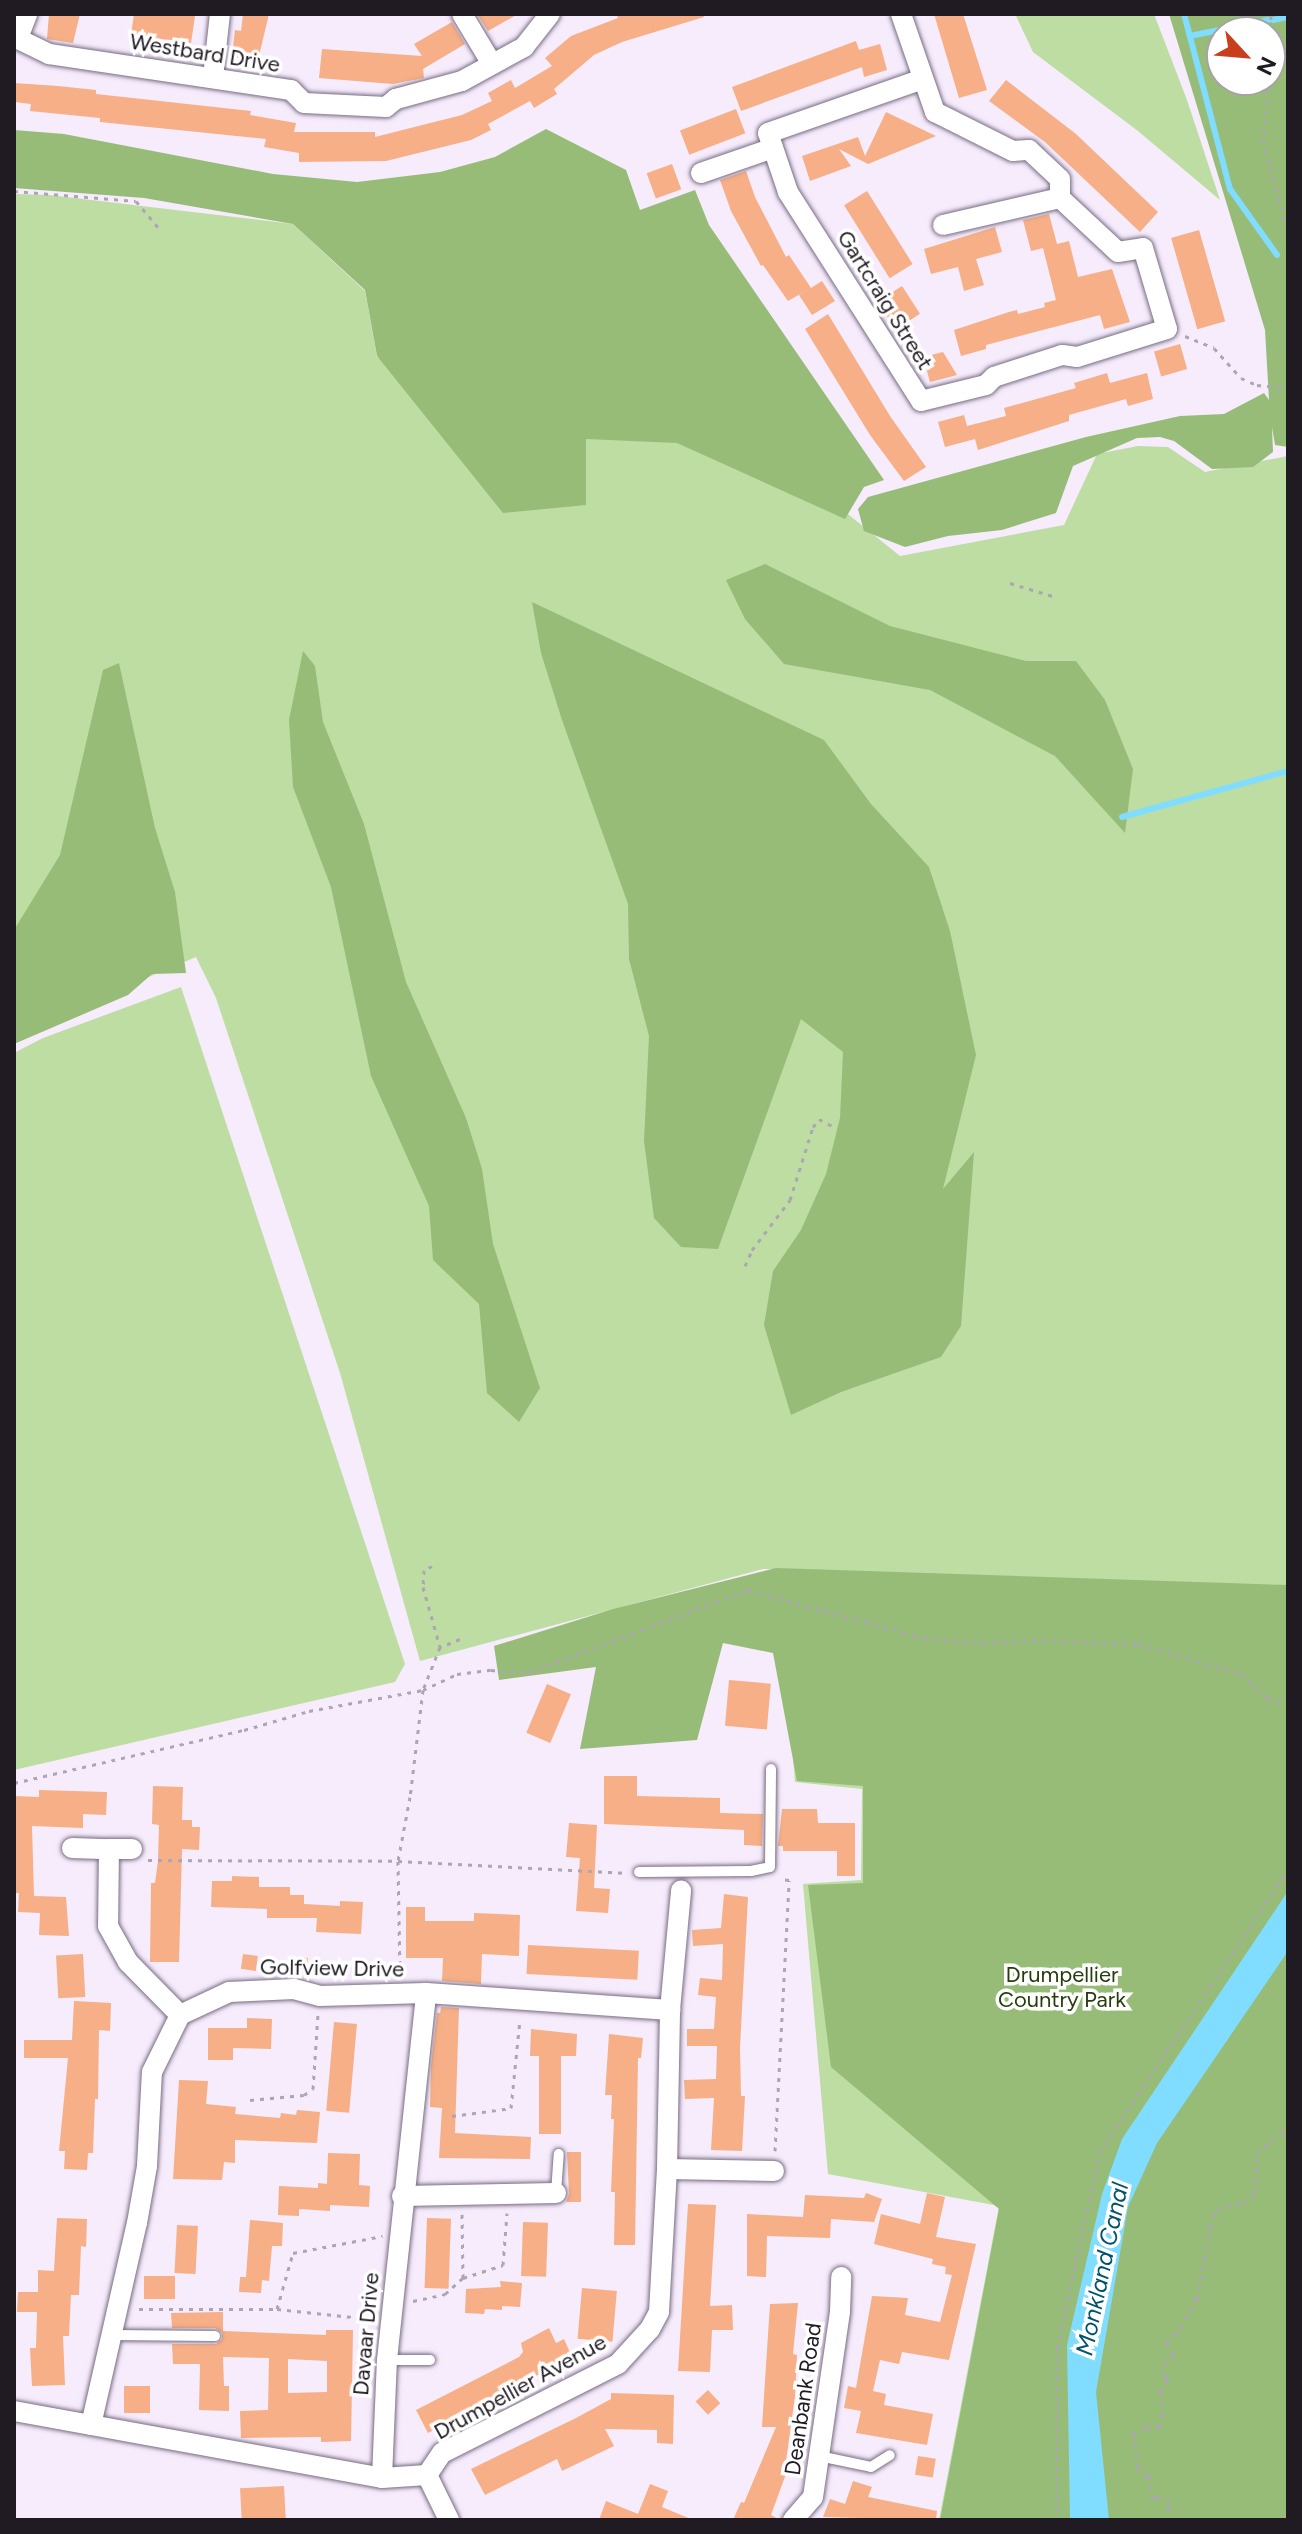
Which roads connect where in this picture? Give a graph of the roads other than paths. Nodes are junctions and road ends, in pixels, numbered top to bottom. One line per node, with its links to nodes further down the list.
1 (27, 14): 6 (street)
2 (220, 14): 8 (street)
3 (462, 14): 7 (street)
4 (550, 14): 7 (street, Westbard Drive)
5 (901, 14): 9 (street)
6 (16, 38): 8 (street, Westbard Drive)
7 (492, 64): 8 (street, Westbard Drive)
8 (213, 77)
9 (923, 79): 10 (street); 12 (street)
10 (773, 148): 11 (street); 12 (street, Gartcraig Street)
11 (701, 173)
12 (1060, 198): 13 (street)
13 (943, 225)
14 (771, 1769): 19 (lane)
15 (72, 1848): 16 (street)
16 (109, 1849): 17 (street); 22 (street)
17 (132, 1849)
18 (639, 1872): 19 (lane)
19 (681, 1881): 21 (street, Drumpellier Avenue)
20 (426, 1993): 21 (street, Golfview Drive); 22 (street, Golfview Drive); 27 (street, Davaar Drive)
21 (670, 2010): 24 (street, Drumpellier Avenue)
22 (180, 2015): 29 (street)
23 (559, 2154): 26 (lane)
24 (667, 2169): 25 (street); 37 (street, Drumpellier Avenue)
25 (774, 2171)
26 (556, 2193): 27 (street)
27 (402, 2196): 31 (street, Davaar Drive)
28 (841, 2277): 36 (street, Deanbank Road)
29 (113, 2335): 30 (lane); 34 (street)
30 (215, 2336)
31 (387, 2360): 32 (lane); 38 (street, Davaar Drive)
32 (430, 2360)
33 (14, 2411): 34 (street)
34 (91, 2425): 38 (street)
35 (890, 2455): 36 (lane)
36 (819, 2456): 40 (street, Deanbank Road)
37 (427, 2475): 38 (street); 39 (street)
38 (382, 2478)
39 (449, 2520)
40 (793, 2520)

